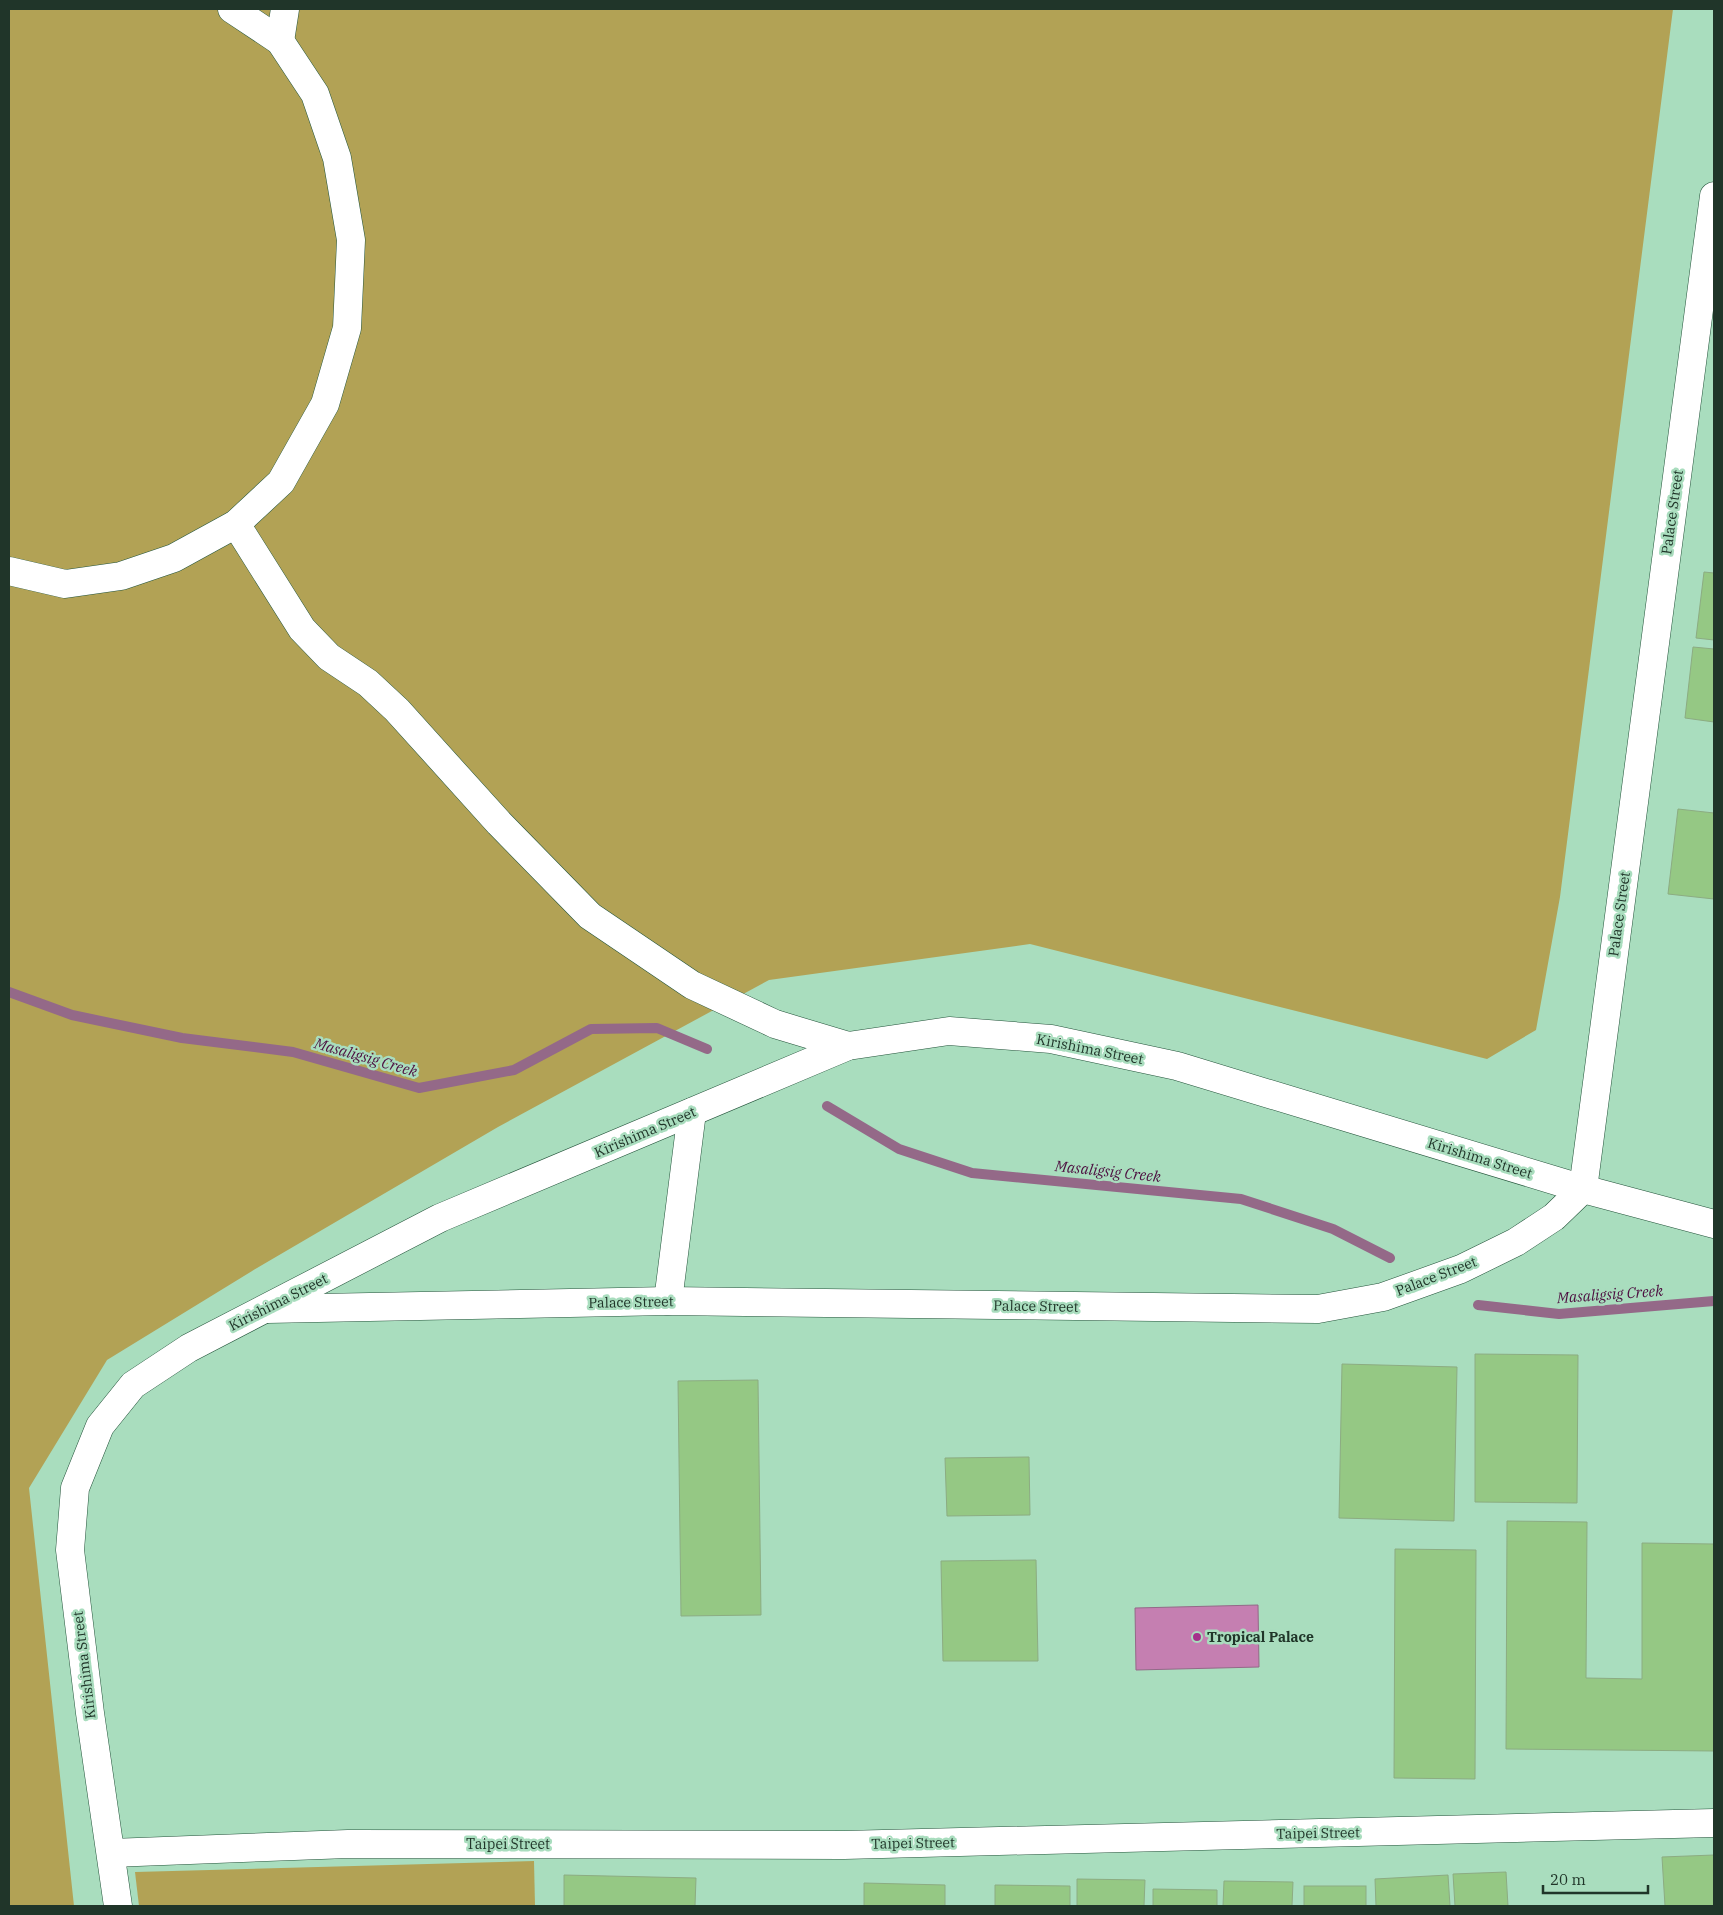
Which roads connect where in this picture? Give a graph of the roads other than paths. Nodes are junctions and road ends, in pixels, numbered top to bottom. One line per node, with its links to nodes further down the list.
1 (232, 9): 3 (street)
2 (285, 9): 3 (street)
3 (280, 41): 5 (street)
4 (1714, 196): 9 (street, Palace Street)
5 (236, 524): 6 (street); 7 (street)
6 (9, 571)
7 (848, 1046): 8 (street, Kirishima Street); 9 (street, Kirishima Street)
8 (692, 1112): 11 (street); 12 (street, Kirishima Street)
9 (1583, 1189): 10 (street, Kirishima Street); 11 (street, Palace Street)
10 (1714, 1224)
11 (668, 1301): 12 (street, Palace Street)
12 (267, 1308): 14 (street, Kirishima Street)
13 (1714, 1823): 14 (street, Taipei Street)
14 (111, 1853): 15 (street, Kirishima Street)
15 (118, 1906)

